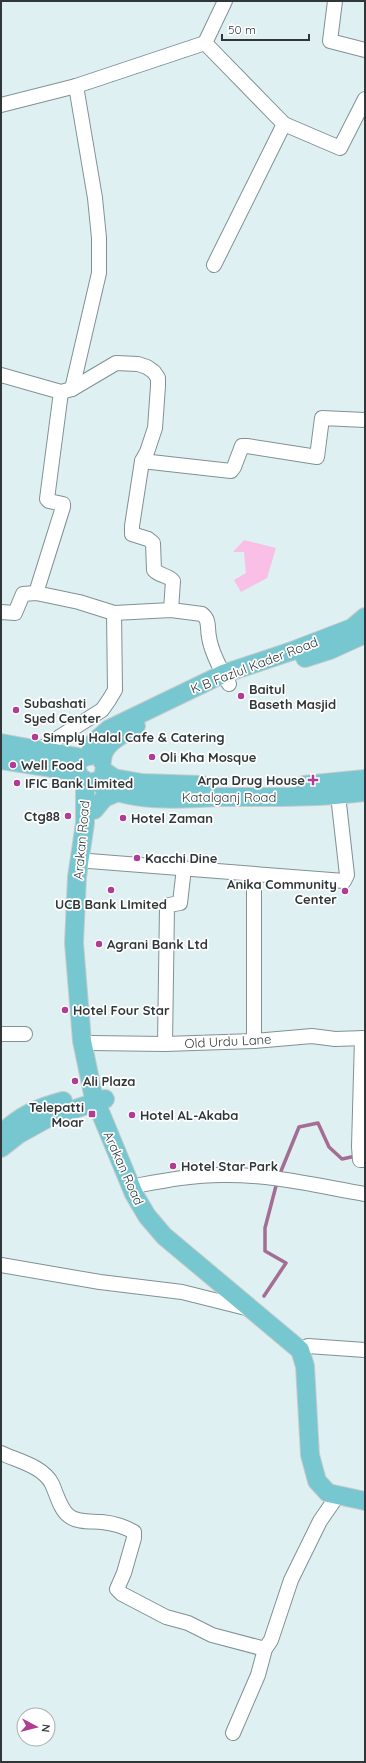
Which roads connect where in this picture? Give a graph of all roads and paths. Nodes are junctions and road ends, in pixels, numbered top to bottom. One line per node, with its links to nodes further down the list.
1 (224, 1): 3 (street)
2 (335, 1): 4 (street)
3 (205, 42): 5 (street); 8 (street)
4 (365, 50)
5 (76, 86): 7 (street); 11 (street)
6 (365, 99): 8 (street)
7 (1, 105)
8 (284, 124): 9 (street)
9 (214, 266)
10 (1, 375): 11 (street)
11 (66, 390): 13 (street); 14 (street)
12 (365, 420): 13 (street)
13 (142, 461): 15 (street)
14 (36, 593): 16 (street); 17 (street)
15 (172, 610): 17 (street); 20 (street)
16 (1, 612)
17 (114, 613): 22 (street)
18 (365, 616): 20 (main road, K B Fazlul Kader Road)
19 (365, 634): 20 (main road, K B Fazlul Kader Road)
20 (226, 679): 24 (main road, K B Fazlul Kader Road)
21 (1, 743): 22 (main road)
22 (39, 750): 24 (main road)
23 (1, 760): 24 (main road)
24 (91, 768): 25 (main road, Katalganj Road); 26 (main road, Katalganj Road); 29 (main road, Arakan Road); 39 (main road, Arakan Road)
25 (365, 779)
26 (118, 792): 28 (main road, Katalganj Road); 29 (main road)
27 (365, 792): 28 (main road, Katalganj Road)
28 (338, 795): 32 (street)
29 (94, 810): 30 (main road, Arakan Road)
30 (89, 861): 31 (street); 37 (main road, Arakan Road)
31 (184, 868): 32 (street); 38 (street)
32 (254, 874): 36 (street)
33 (1, 1034): 34 (street)
34 (24, 1034)
35 (363, 1038): 36 (street, Old Urdu Lane); 42 (street)
36 (254, 1041): 38 (street, Old Urdu Lane)
37 (90, 1043): 38 (street, Old Urdu Lane); 39 (main road, Arakan Road)
38 (166, 1044)
39 (99, 1097): 40 (main road); 41 (main road); 43 (main road, Arakan Road); 46 (main road, Arakan Road)
40 (1, 1134)
41 (1, 1148)
42 (361, 1156)
43 (140, 1185): 44 (street); 47 (main road, Arakan Road)
44 (365, 1194)
45 (1, 1265): 46 (street)
46 (250, 1308): 47 (main road, Arakan Road)
47 (304, 1348): 48 (street); 50 (main road); 51 (main road)
48 (365, 1350)
49 (1, 1453): 53 (street)
50 (338, 1496): 52 (main road); 53 (street)
51 (365, 1496)
52 (365, 1501)
53 (265, 1649): 54 (street)
54 (233, 1733)

